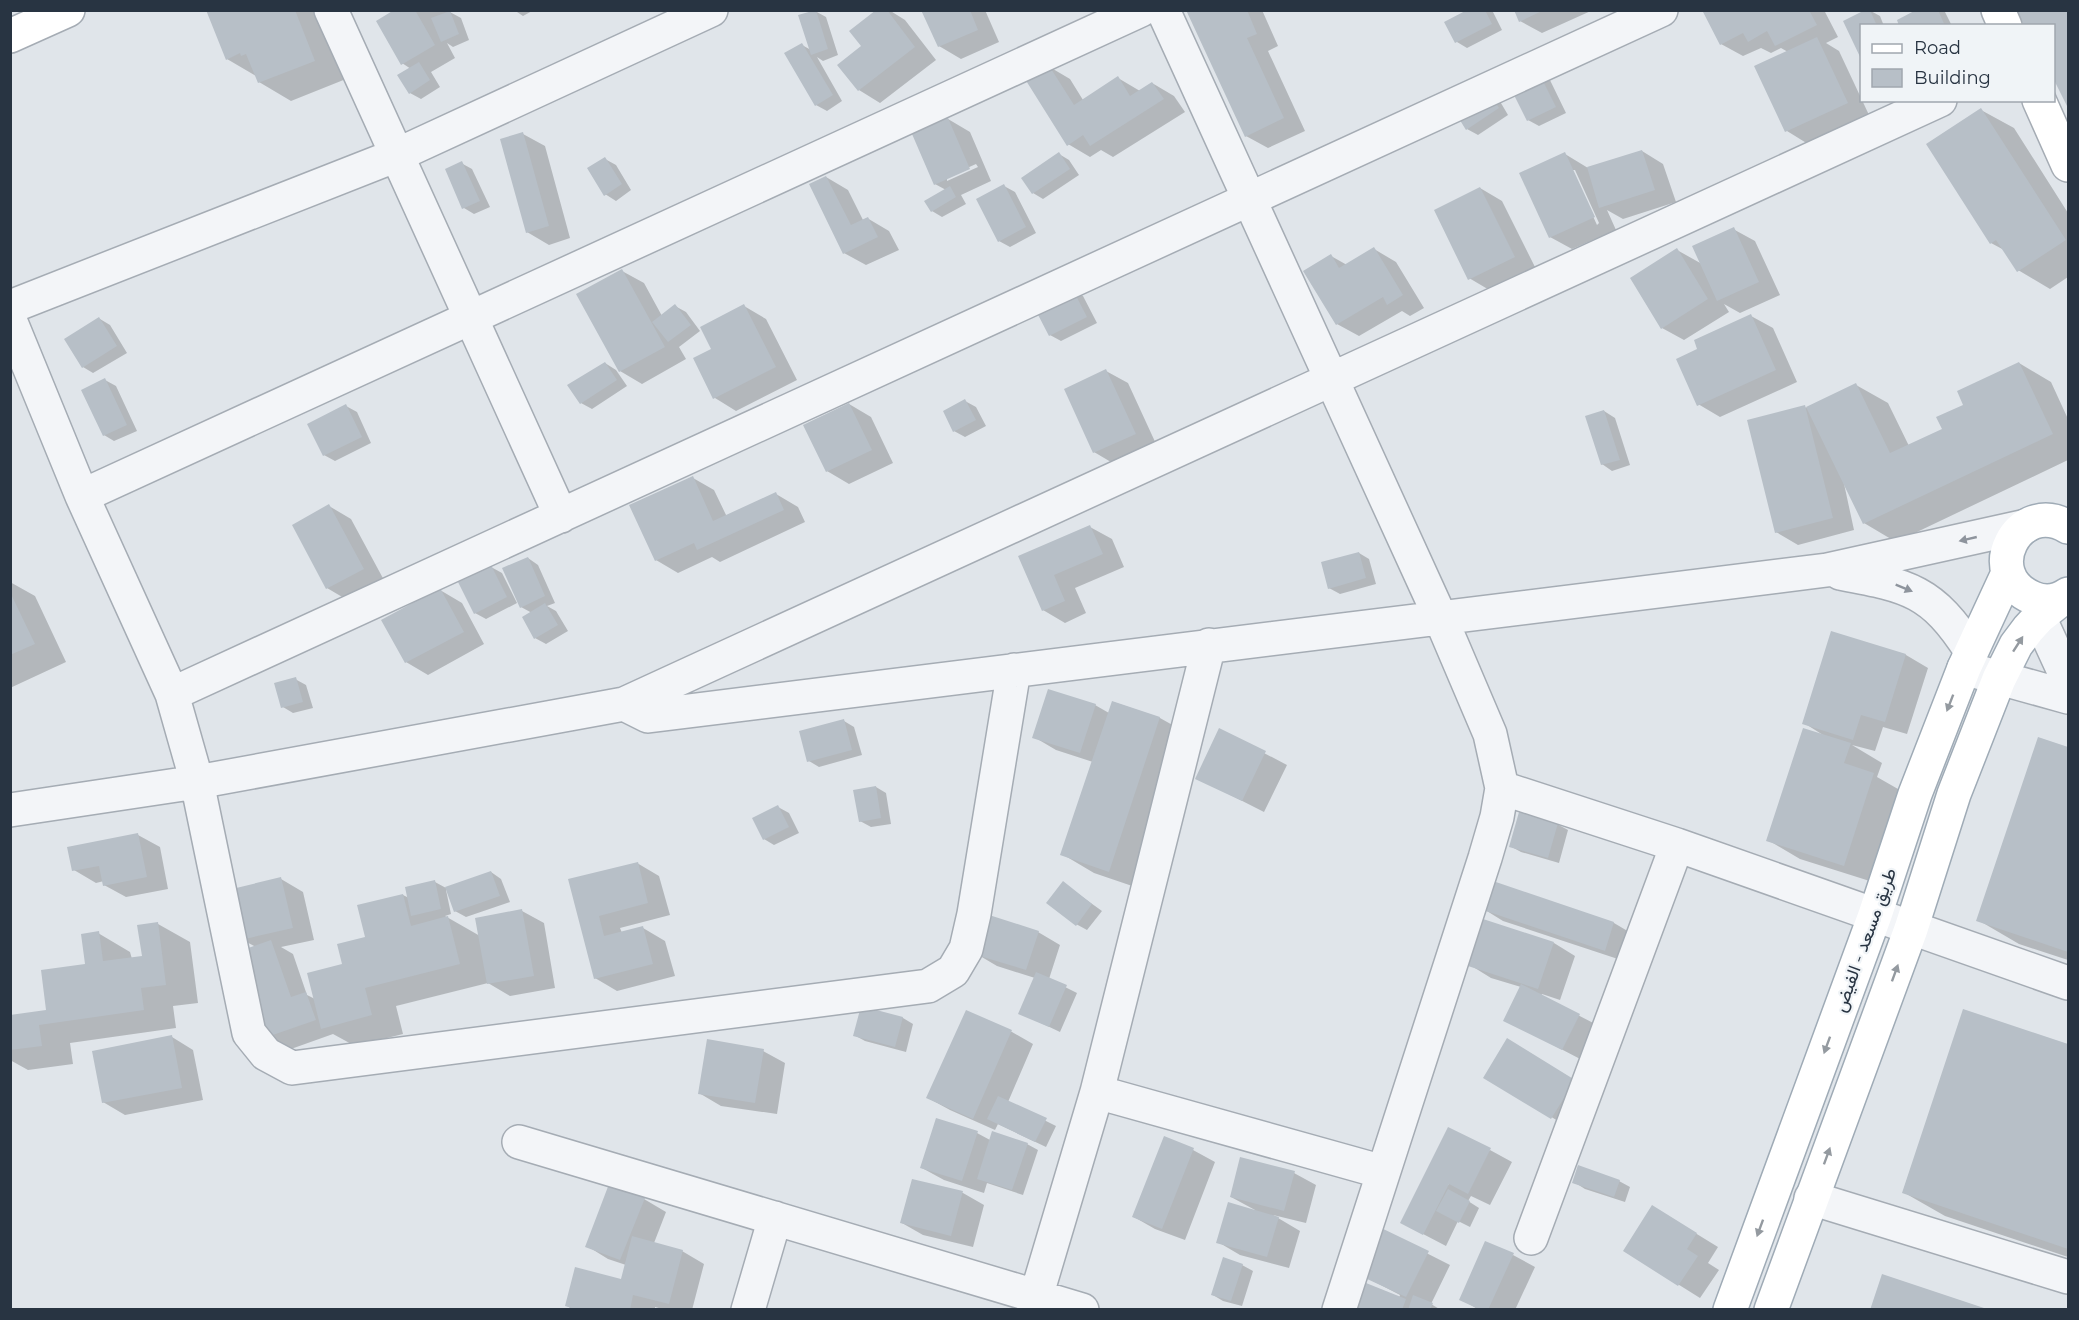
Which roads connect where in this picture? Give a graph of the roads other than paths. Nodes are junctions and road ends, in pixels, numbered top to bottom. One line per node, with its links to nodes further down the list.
1 (68, 10): 9 (main road)
2 (331, 10): 12 (street)
3 (711, 10): 12 (street)
4 (1142, 10): 16 (street)
5 (1163, 10): 14 (street)
6 (1661, 10): 14 (street)
7 (1998, 10): 8 (main road)
8 (2004, 24)
9 (10, 36)
10 (1936, 102): 18 (street)
11 (2040, 102): 13 (main road)
12 (397, 155): 15 (street); 16 (street)
13 (2068, 165)
14 (1250, 200): 18 (street); 20 (street)
15 (10, 307)
16 (471, 318): 19 (street); 20 (street)
17 (10, 320): 19 (street)
18 (1331, 380): 25 (street); 33 (street)
19 (82, 496): 31 (street)
20 (561, 516): 31 (street)
21 (2053, 522): 22 (street, one-way to 22); 23 (main road)
22 (1827, 570): 25 (street); 27 (street, one-way to 27)
23 (2008, 573): 24 (main road); 27 (main road, طريق مسعد - الفيض)
24 (2057, 603): 29 (main road, طريق مسعد - الفيض, one-way to 24); 30 (street)
25 (1441, 619): 26 (street); 35 (street)
26 (1209, 645): 28 (street); 41 (street)
27 (1967, 660): 29 (street); 38 (main road, طريق مسعد - الفيض, one-way to 38)
28 (1014, 670): 33 (street); 34 (street)
29 (1999, 679): 32 (street); 39 (main road, طريق مسعد - الفيض)
30 (2068, 680)
31 (172, 694): 34 (street)
32 (2068, 697)
33 (624, 704): 34 (street)
34 (197, 782): 36 (street)
35 (1502, 788): 37 (street); 43 (street)
36 (10, 810)
37 (1677, 845): 38 (street); 46 (street)
38 (1875, 915): 39 (street); 52 (main road, طريق مسعد - الفيض, one-way to 52)
39 (1911, 929): 40 (street); 44 (main road, طريق مسعد - الفيض, one-way to 39)
40 (2068, 983)
41 (1097, 1092): 43 (street); 48 (street)
42 (519, 1142): 45 (street)
43 (1383, 1172): 51 (street)
44 (1811, 1198): 47 (street); 53 (main road, طريق مسعد - الفيض)
45 (775, 1218): 48 (street); 49 (street)
46 (1532, 1238)
47 (2068, 1277)
48 (1036, 1297): 50 (street)
49 (748, 1310)
50 (1082, 1310)
51 (1339, 1310)
52 (1730, 1310)
53 (1771, 1310)

